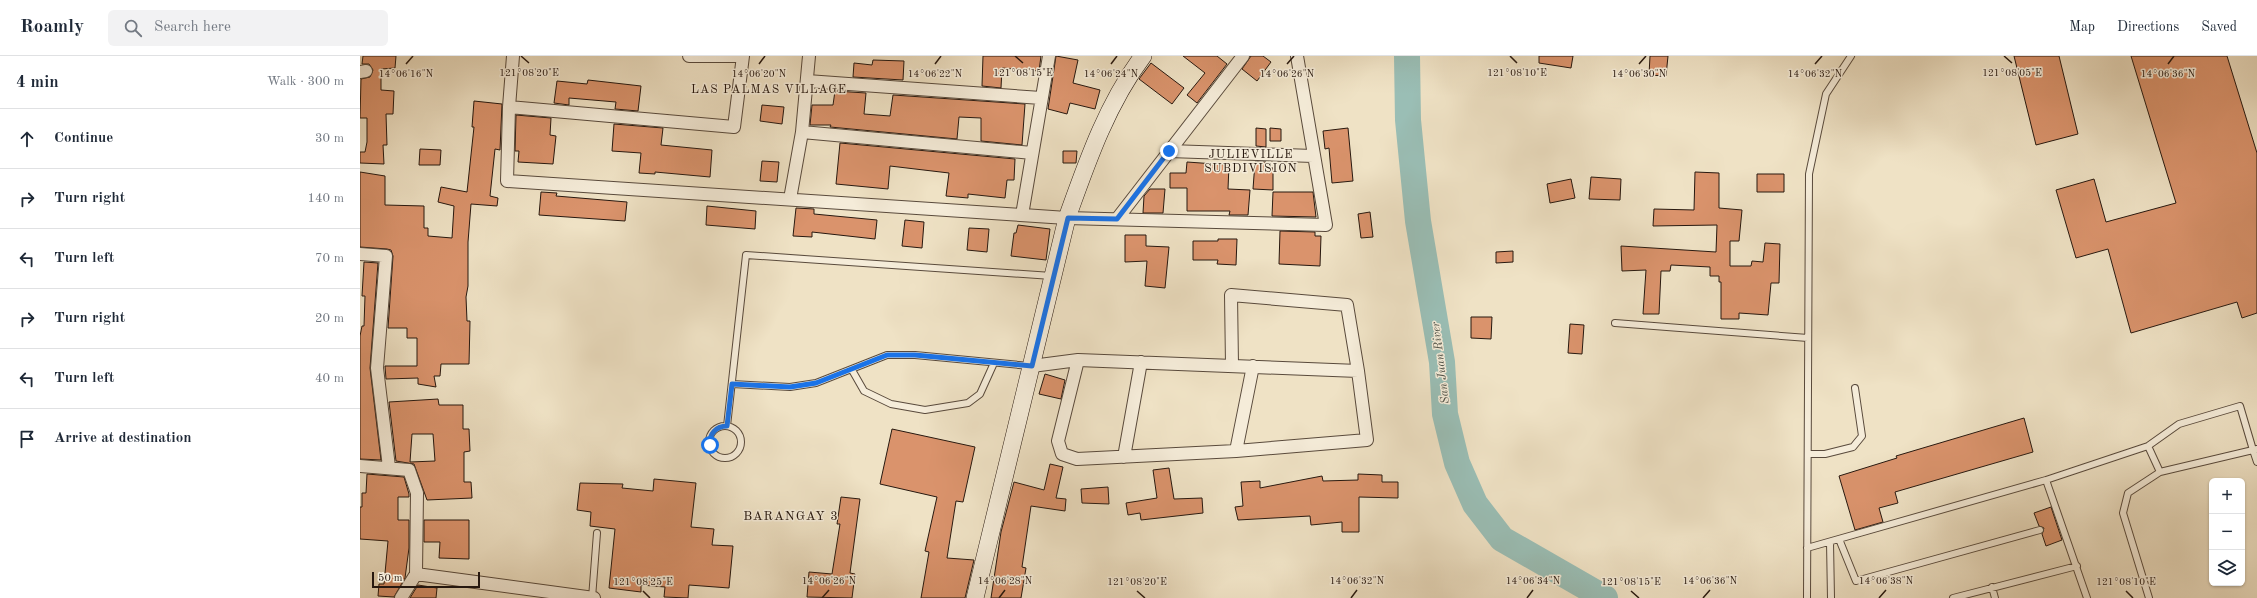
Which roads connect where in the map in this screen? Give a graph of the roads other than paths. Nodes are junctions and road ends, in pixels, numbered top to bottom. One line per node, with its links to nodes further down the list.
1 (513, 56): 12 (street)
2 (689, 56): 3 (street)
3 (743, 56): 12 (street)
4 (809, 56): 10 (street)
5 (1049, 56): 11 (street)
6 (1143, 56): 19 (main road)
7 (1243, 56): 14 (street)
8 (1297, 56): 16 (street)
9 (1851, 56): 24 (lane)
10 (807, 81): 11 (street); 13 (street)
11 (1041, 98): 15 (street)
12 (509, 106): 17 (street)
13 (802, 132): 15 (street); 17 (street)
14 (1169, 151): 16 (street); 20 (street)
15 (1032, 153): 18 (street)
16 (1313, 156): 20 (street)
17 (790, 198): 18 (street)
18 (1022, 216): 19 (street)
19 (1068, 218): 20 (street); 22 (main road)
20 (1117, 219)
21 (360, 254): 43 (street)
22 (1053, 276): 29 (main road); 33 (lane)
23 (1615, 323): 24 (lane)
24 (1808, 338): 39 (lane)
25 (1078, 360): 26 (street); 29 (street); 40 (street)
26 (1141, 362): 28 (street); 40 (street)
27 (994, 363): 29 (lane); 31 (lane); 31 (lane)
28 (1232, 365): 30 (street); 32 (street)
29 (1032, 366): 56 (main road)
30 (1253, 366): 32 (street); 38 (street)
31 (852, 370): 33 (lane)
32 (1358, 371): 38 (street)
33 (732, 384): 35 (lane)
34 (1856, 388): 39 (lane)
35 (727, 426): 35 (lane)
36 (2148, 446): 37 (lane); 44 (lane); 45 (lane)
37 (2255, 450): 41 (lane); 44 (lane)
38 (1236, 451): 40 (street)
39 (1808, 454): 50 (lane)
40 (1124, 457)
41 (2257, 462)
42 (360, 466): 43 (street)
43 (389, 467): 52 (street)
44 (2160, 472): 62 (lane)
45 (2046, 480): 48 (lane); 51 (lane)
46 (2040, 530): 48 (lane)
47 (597, 533): 55 (lane)
48 (1839, 539): 49 (lane)
49 (1830, 542): 50 (lane); 58 (lane)
50 (1807, 548): 57 (lane)
51 (2077, 566): 53 (lane); 61 (lane)
52 (416, 574): 54 (street); 55 (street)
53 (1992, 587): 59 (lane); 60 (lane)
54 (401, 598)
55 (593, 598)
56 (975, 598)
57 (1807, 598)
58 (1831, 598)
59 (1953, 598)
60 (1995, 598)
61 (2088, 598)
62 (2149, 598)

